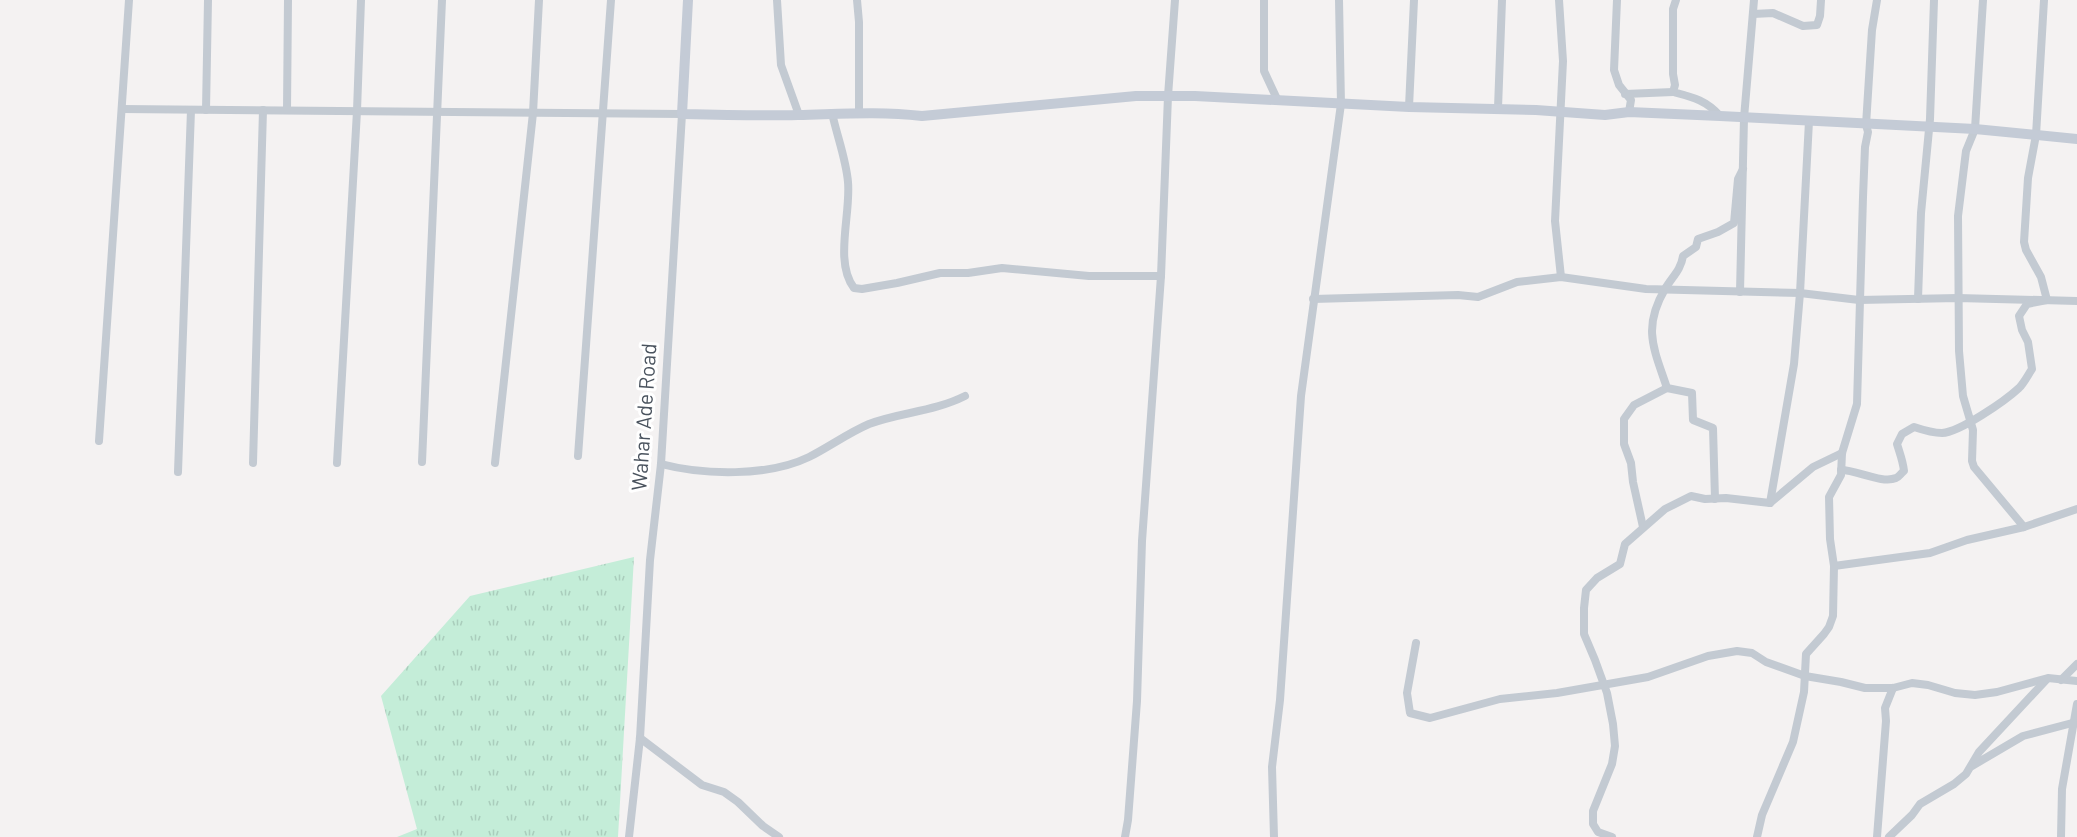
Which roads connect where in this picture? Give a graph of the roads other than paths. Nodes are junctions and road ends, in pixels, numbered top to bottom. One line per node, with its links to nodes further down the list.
1 (129, 0): 33 (street)
2 (208, 0): 35 (street)
3 (288, 0): 37 (street)
4 (361, 0): 38 (street)
5 (442, 0): 40 (street)
6 (539, 0): 43 (street)
7 (611, 0): 45 (street)
8 (688, 0): 46 (street, Wahar Ade Road)
9 (777, 0): 47 (street)
10 (857, 0): 41 (street)
11 (1175, 0): 28 (street)
12 (1264, 0): 29 (street)
13 (1339, 0): 30 (street)
14 (1414, 0): 31 (street)
15 (1502, 0): 32 (street)
16 (1559, 0): 39 (street)
17 (1617, 0): 27 (street)
18 (1676, 0): 26 (street)
19 (1754, 0): 25 (street)
20 (1821, 0): 25 (street)
21 (1877, 0): 51 (street)
22 (1934, 0): 52 (street)
23 (1983, 0): 53 (street)
24 (2044, 0): 54 (street)
25 (1753, 14): 49 (street)
26 (1673, 92): 27 (street); 48 (street)
27 (1624, 94): 42 (street)
28 (1168, 96): 29 (street); 41 (street); 57 (street)
29 (1278, 99): 30 (street)
30 (1341, 104): 31 (street); 63 (street)
31 (1409, 107): 32 (street)
32 (1498, 108): 39 (street)
33 (122, 109): 34 (street); 71 (street)
34 (191, 110): 35 (street); 80 (street)
35 (206, 110): 36 (street)
36 (263, 110): 37 (street); 75 (street)
37 (287, 110): 38 (street)
38 (357, 111): 40 (street); 77 (street)
39 (1561, 111): 42 (street); 58 (street)
40 (437, 112): 43 (street); 74 (street)
41 (859, 112): 44 (street)
42 (1629, 112): 48 (street)
43 (533, 113): 45 (street); 76 (street)
44 (832, 113): 47 (street); 57 (street)
45 (603, 114): 46 (street); 73 (street)
46 (682, 114): 47 (street); 78 (street, Wahar Ade Road)
47 (799, 115)
48 (1720, 116): 49 (street)
49 (1744, 118): 50 (street); 56 (street)
50 (1809, 122): 51 (street); 61 (street)
51 (1866, 125): 52 (street); 65 (street)
52 (1928, 128): 53 (street); 64 (street)
53 (1975, 129): 54 (street); 62 (street)
54 (2036, 135): 55 (street); 66 (street)
55 (2077, 139)
56 (1743, 169): 59 (street); 60 (street)
57 (1161, 276): 101 (street)
58 (1561, 277): 59 (street); 63 (street)
59 (1664, 290): 60 (street); 68 (street)
60 (1740, 292): 61 (street)
61 (1800, 293): 65 (street); 82 (street)
62 (1958, 298): 64 (street); 66 (street); 70 (street)
63 (1313, 299): 102 (street)
64 (1918, 299): 65 (street)
65 (1860, 300): 72 (street)
66 (2047, 300): 67 (street); 70 (street)
67 (2077, 301)
68 (1667, 388): 81 (street); 84 (street)
69 (965, 396): 78 (street)
70 (1970, 422): 79 (street); 85 (street)
71 (99, 441)
72 (1842, 453): 79 (street); 82 (street)
73 (578, 456)
74 (422, 462)
75 (253, 463)
76 (495, 463)
77 (337, 464)
78 (661, 464): 97 (street, Wahar Ade Road)
79 (1841, 470): 86 (street)
80 (178, 472)
81 (1715, 499): 82 (street); 84 (street)
82 (1770, 503)
83 (2077, 509): 85 (street)
84 (1643, 527): 93 (street)
85 (2024, 527): 86 (street)
86 (1834, 566): 89 (street)
87 (1416, 643): 93 (street)
88 (2077, 664): 91 (street)
89 (1806, 676): 93 (street); 94 (street); 104 (street)
90 (2048, 678): 91 (street); 94 (street); 98 (street)
91 (2061, 680): 92 (street)
92 (2077, 681)
93 (1604, 686): 103 (street)
94 (1893, 688): 105 (street)
95 (2077, 704): 96 (street)
96 (2075, 722): 98 (street); 107 (street)
97 (640, 738): 99 (street, Wahar Ade Road); 100 (street)
98 (1970, 767): 106 (street)
99 (628, 837)
100 (779, 837)
101 (1125, 837)
102 (1274, 837)
103 (1612, 837)
104 (1757, 837)
105 (1877, 837)
106 (1889, 837)
107 (2061, 837)

